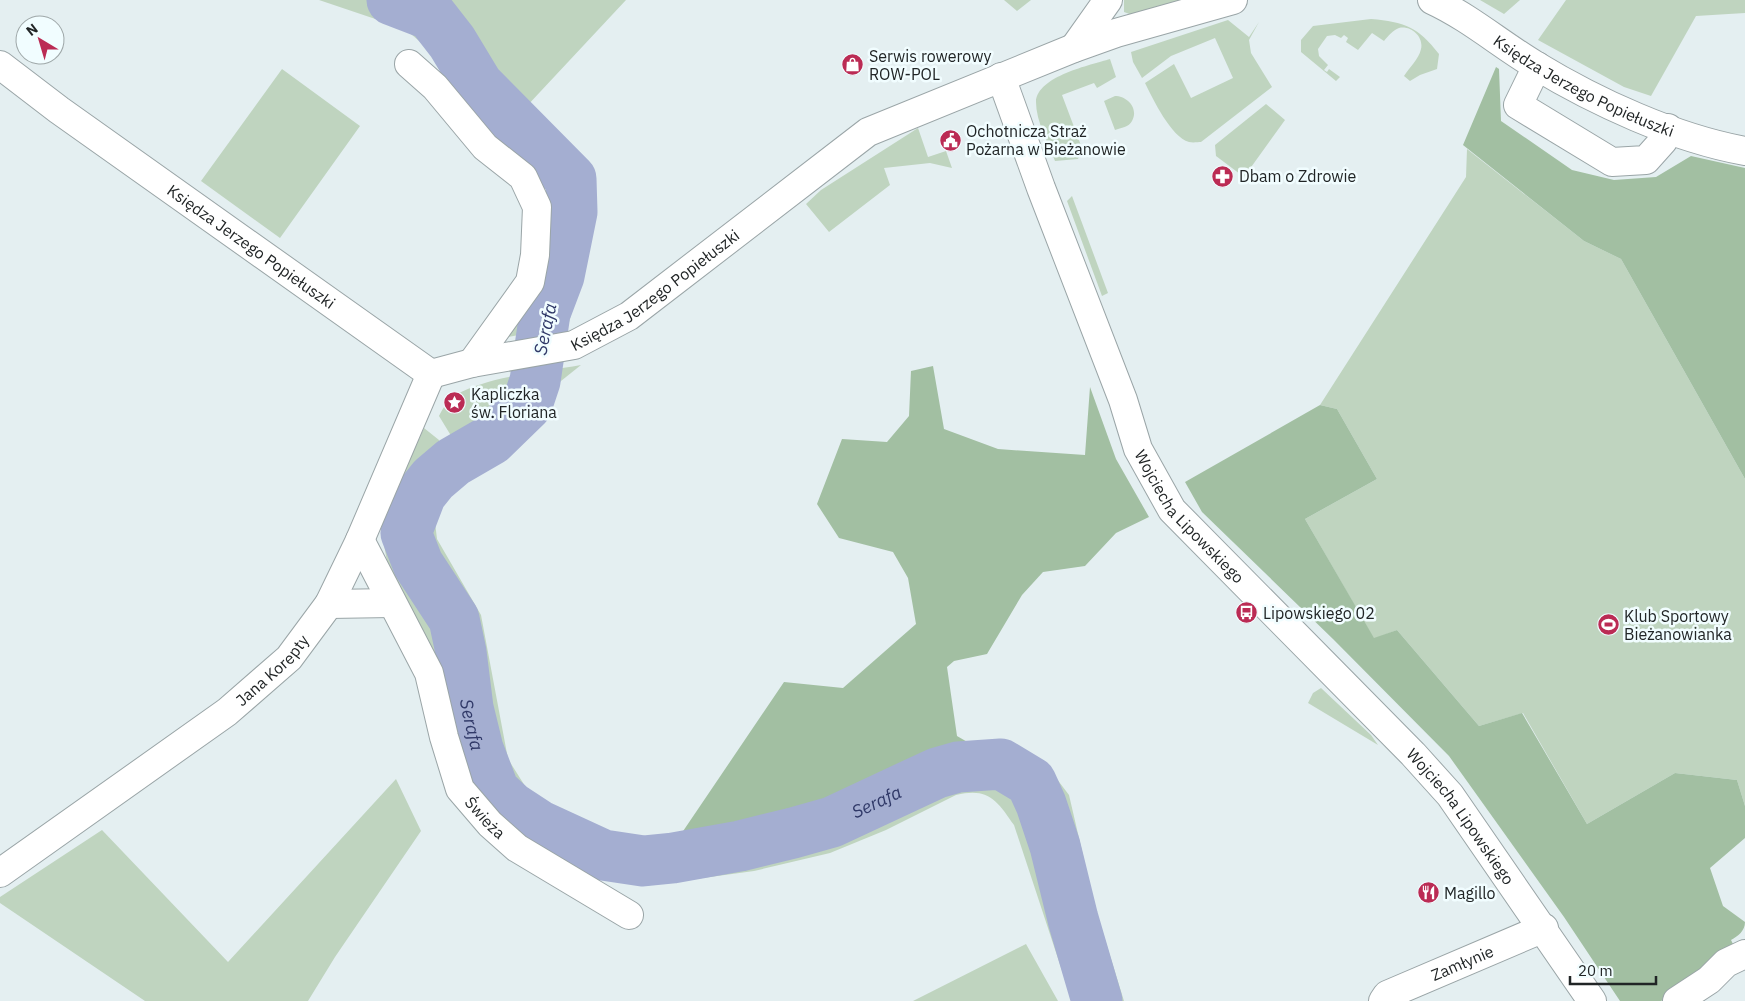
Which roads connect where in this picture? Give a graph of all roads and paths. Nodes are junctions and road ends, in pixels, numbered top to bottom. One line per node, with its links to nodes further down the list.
1 (1108, 0): 4 (street)
2 (1233, 0): 4 (street, Księdza Jerzego Popiełuszki)
3 (1432, 0): 7 (street, Księdza Jerzego Popiełuszki)
4 (1074, 48): 8 (street, Księdza Jerzego Popiełuszki)
5 (409, 64): 11 (street)
6 (0, 65): 12 (street, Księdza Jerzego Popiełuszki)
7 (1536, 66): 9 (street, Księdza Jerzego Popiełuszki); 9 (street)
8 (1001, 77): 11 (street, Księdza Jerzego Popiełuszki); 18 (street, Wojciecha Lipowskiego)
9 (1668, 128): 10 (street, Księdza Jerzego Popiełuszki)
10 (1745, 151)
11 (472, 362): 12 (street, Księdza Jerzego Popiełuszki)
12 (432, 374): 13 (street, Jana Korepty)
13 (360, 540): 14 (street, Świeża); 15 (street, Jana Korepty)
14 (392, 603): 15 (street); 17 (street, Świeża)
15 (329, 604): 16 (street, Jana Korepty)
16 (0, 873)
17 (630, 915)
18 (1544, 928): 20 (street, Zamłynie); 21 (street, Wojciecha Lipowskiego)
19 (1745, 954): 22 (street)
20 (1383, 1001)
21 (1592, 1001)
22 (1677, 1001)

